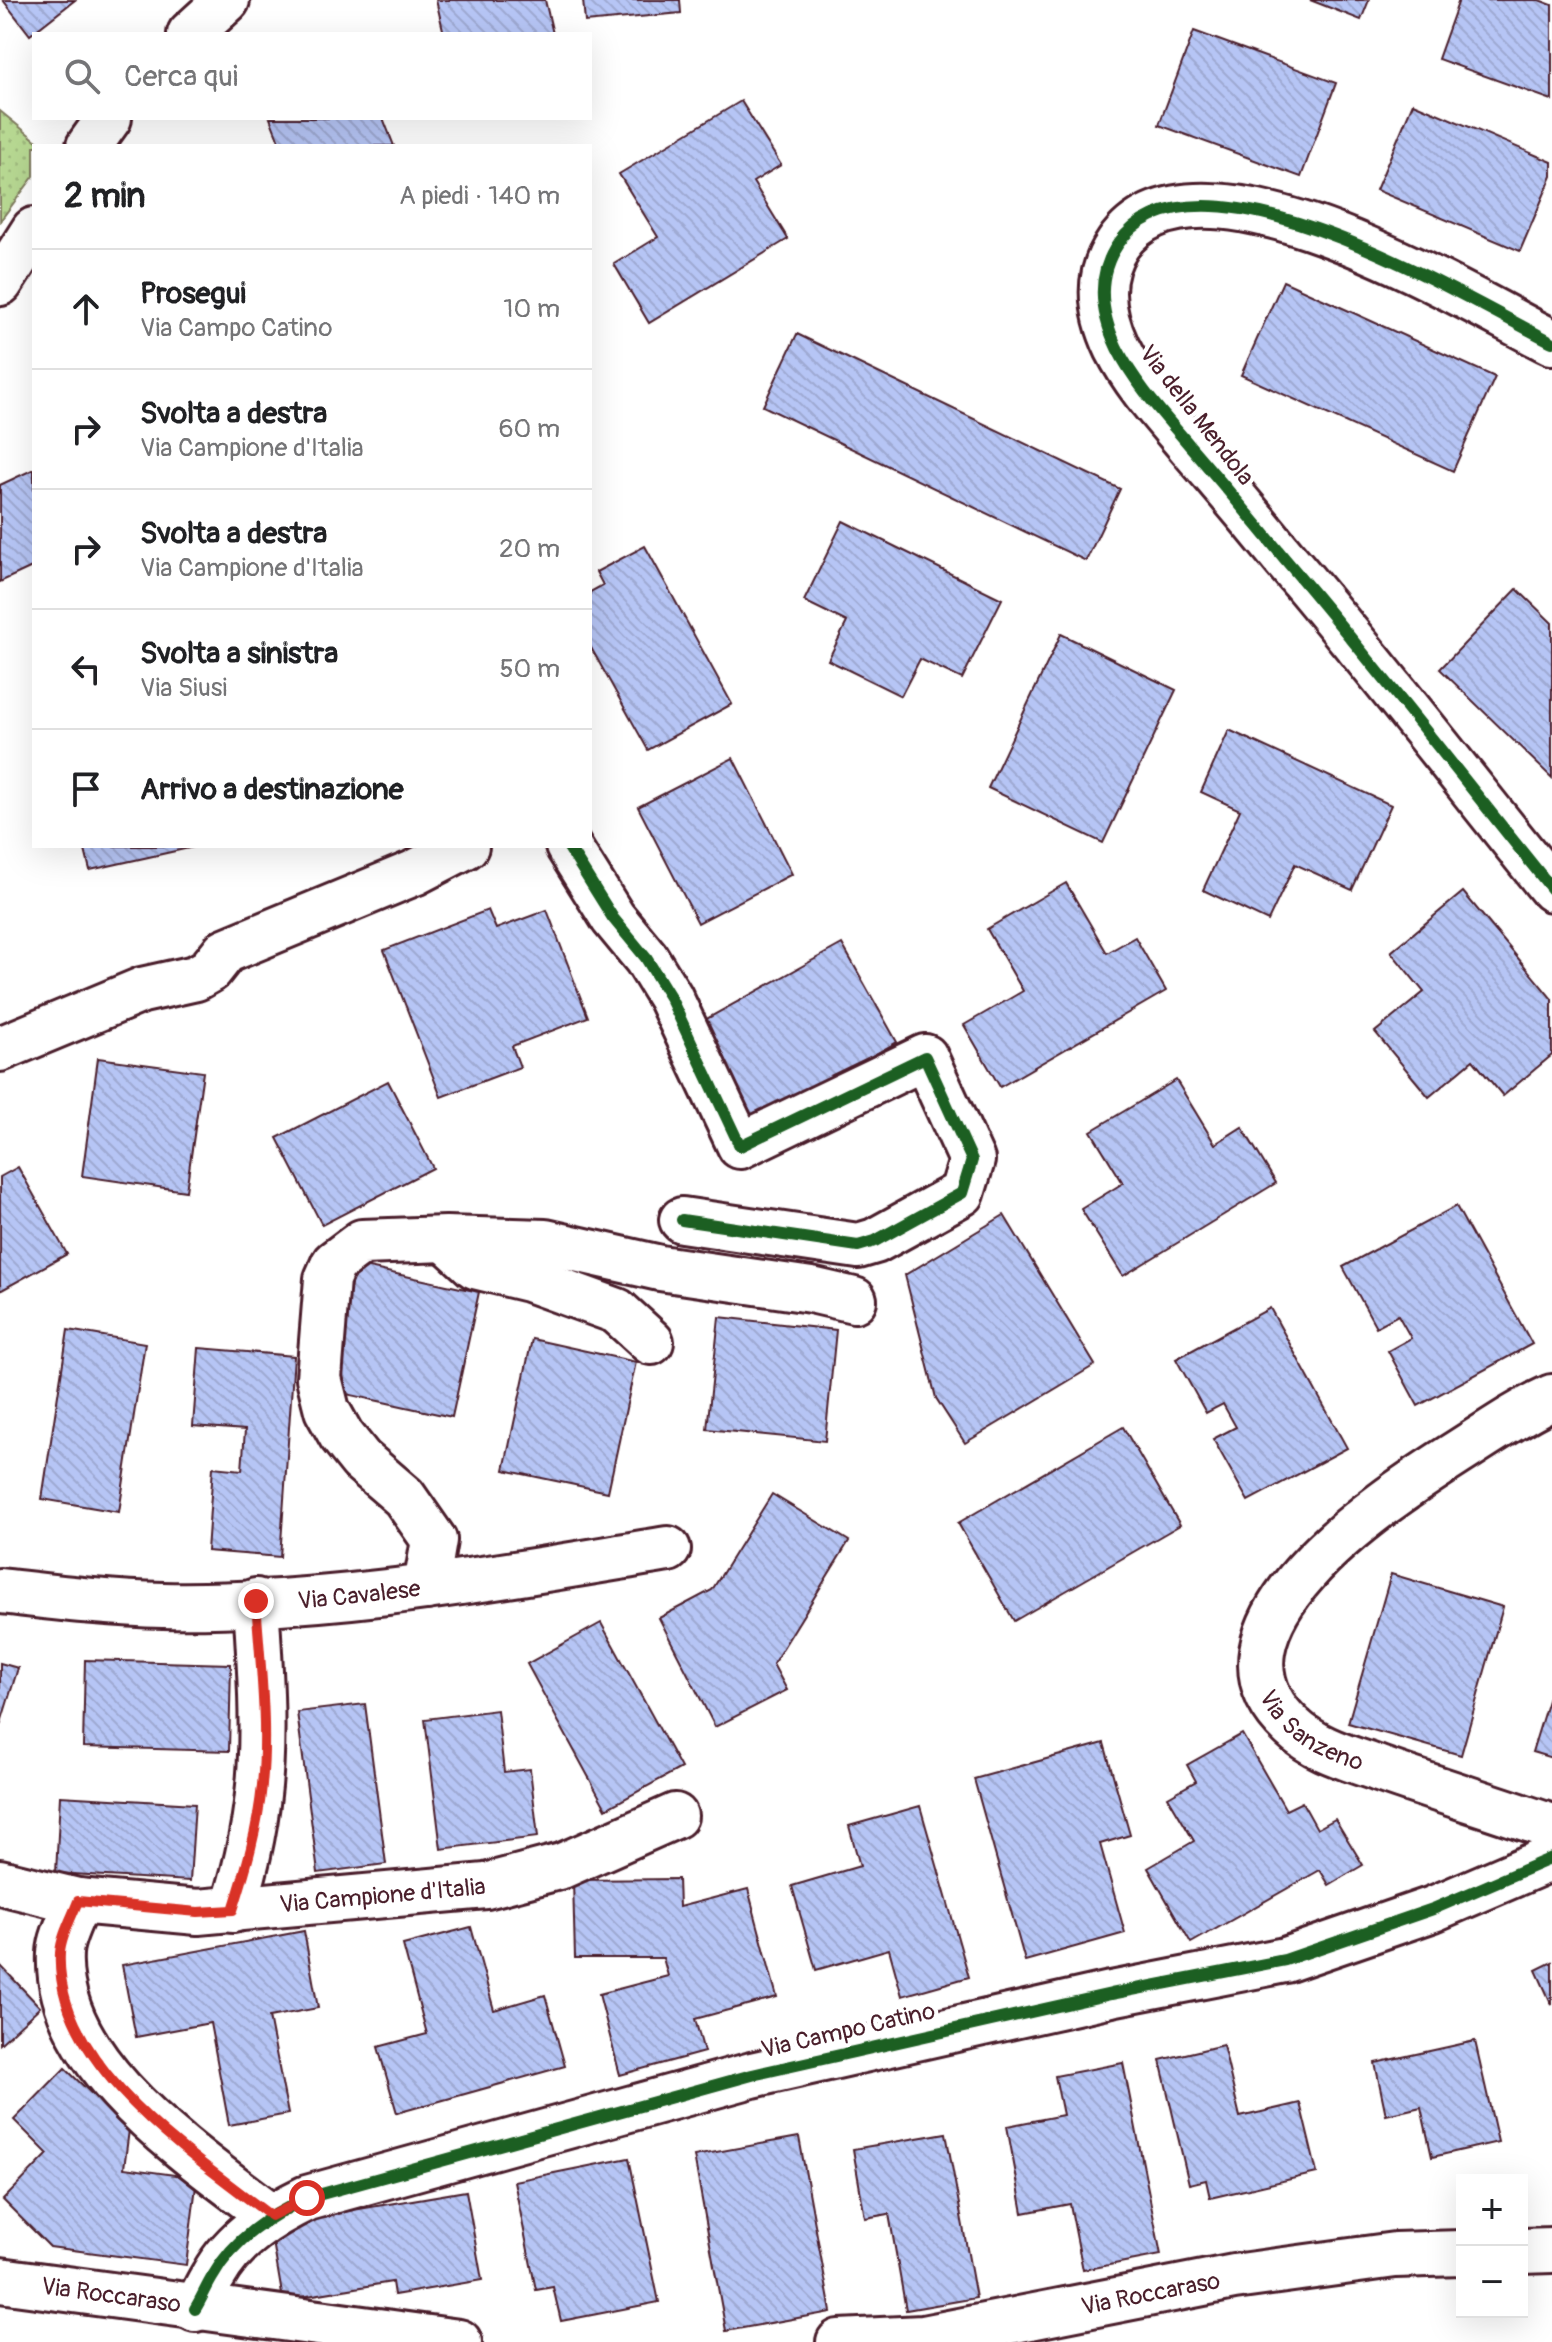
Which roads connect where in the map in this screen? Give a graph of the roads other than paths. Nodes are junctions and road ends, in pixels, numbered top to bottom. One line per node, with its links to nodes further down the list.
1 (227, 0): 2 (street)
2 (192, 32)
3 (108, 120): 4 (street)
4 (90, 144)
5 (32, 233): 6 (street)
6 (0, 283)
7 (1552, 342): 10 (street, Via della Mendola)
8 (462, 848): 11 (street)
9 (569, 848): 12 (street)
10 (1552, 889)
11 (0, 1049)
12 (682, 1220)
13 (446, 1239): 14 (street); 15 (street); 18 (street)
14 (854, 1300)
15 (651, 1342)
16 (1552, 1397): 22 (street, Via Sanzeno)
17 (668, 1549): 18 (street, Via Cavalese)
18 (426, 1587): 20 (street, Via Cavalese)
19 (0, 1591): 20 (street, Via Cavalese)
20 (256, 1601): 26 (street)
21 (675, 1816): 26 (street, Via Campione d'Italia)
22 (1552, 1827)
23 (1552, 1858): 27 (street, Via Campo Catino)
24 (0, 1882): 25 (street, Via Campione d'Italia)
25 (78, 1901): 26 (street, Via Campione d'Italia); 27 (street)
26 (233, 1910)
27 (271, 2216): 32 (street, Via Campo Catino)
28 (1552, 2250): 29 (street)
29 (1528, 2251)
30 (1456, 2253): 34 (street, Via Roccaraso)
31 (0, 2280): 32 (street, Via Roccaraso)
32 (199, 2325): 33 (street, Via Roccaraso)
33 (459, 2342)
34 (839, 2342)

